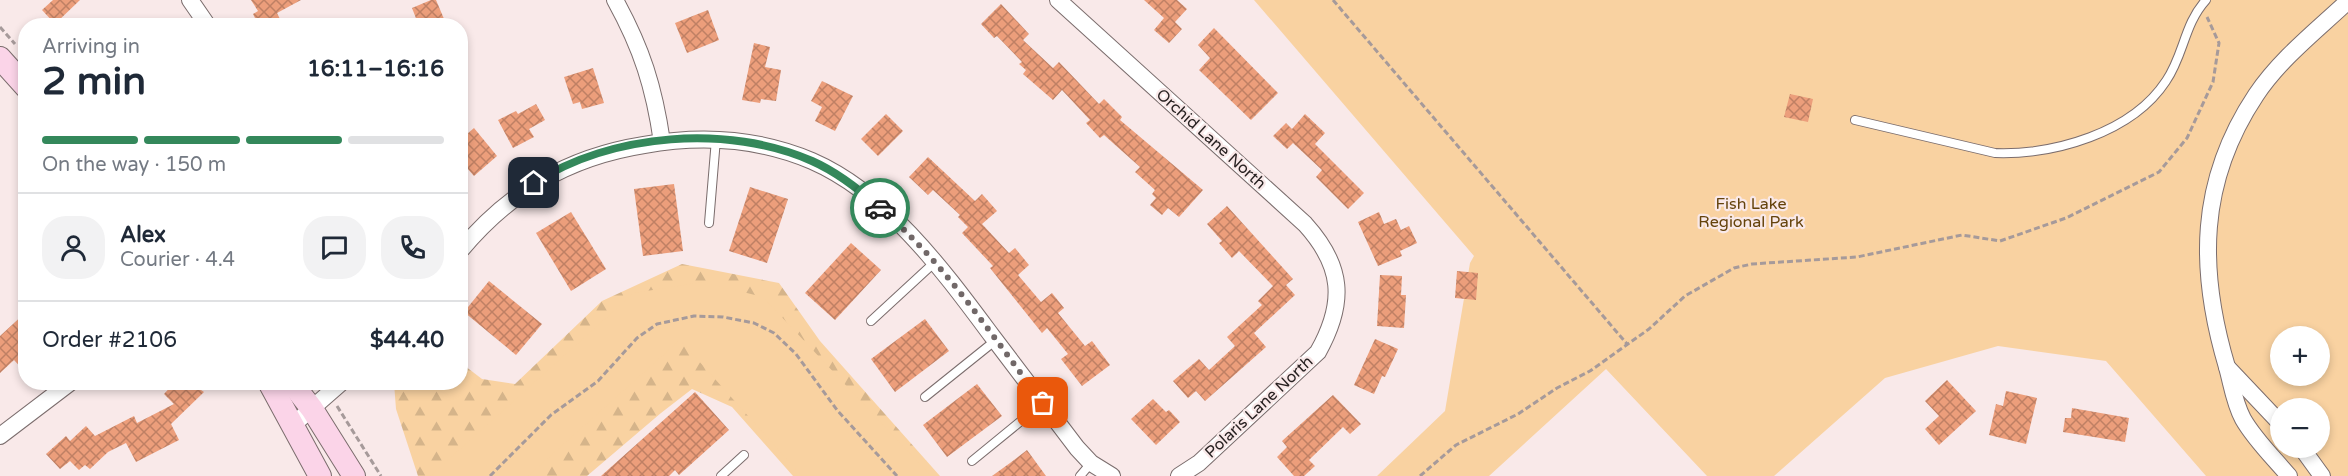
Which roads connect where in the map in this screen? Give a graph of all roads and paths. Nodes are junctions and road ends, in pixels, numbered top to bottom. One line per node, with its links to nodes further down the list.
1 (190, 0): 8 (street)
2 (615, 0): 13 (street)
3 (1058, 0): 17 (street, Orchid Lane North)
4 (1333, 0): 20 (path)
5 (2206, 0): 11 (lane)
6 (2346, 1): 21 (street)
7 (2206, 16): 20 (path)
8 (202, 18)
9 (0, 58): 10 (street)
10 (18, 78)
11 (1855, 120)
12 (716, 139): 13 (street); 14 (lane); 16 (street)
13 (662, 142): 15 (street)
14 (709, 223)
15 (468, 243)
16 (935, 262): 18 (lane); 19 (street)
17 (1337, 293): 44 (street, Polaris Lane North)
18 (871, 321)
19 (996, 340): 26 (lane); 27 (street)
20 (1627, 344): 45 (path)
21 (2227, 367): 30 (street); 46 (street)
22 (60, 390): 32 (street)
23 (274, 390): 31 (street)
24 (297, 390): 29 (street)
25 (333, 390): 29 (street)
26 (925, 397)
27 (1043, 403): 35 (lane); 36 (street)
28 (336, 405): 39 (path)
29 (312, 409): 31 (street); 38 (street)
30 (2270, 412)
31 (294, 424): 37 (street)
32 (0, 436)
33 (744, 455): 41 (lane)
34 (2309, 458): 47 (street)
35 (972, 461)
36 (1086, 470): 43 (street)
37 (320, 476)
38 (354, 476)
39 (381, 476)
40 (490, 476): 42 (path)
41 (721, 476)
42 (897, 476)
43 (1112, 476)
44 (1179, 476)
45 (1420, 476)
46 (2289, 476)
47 (2322, 476)

